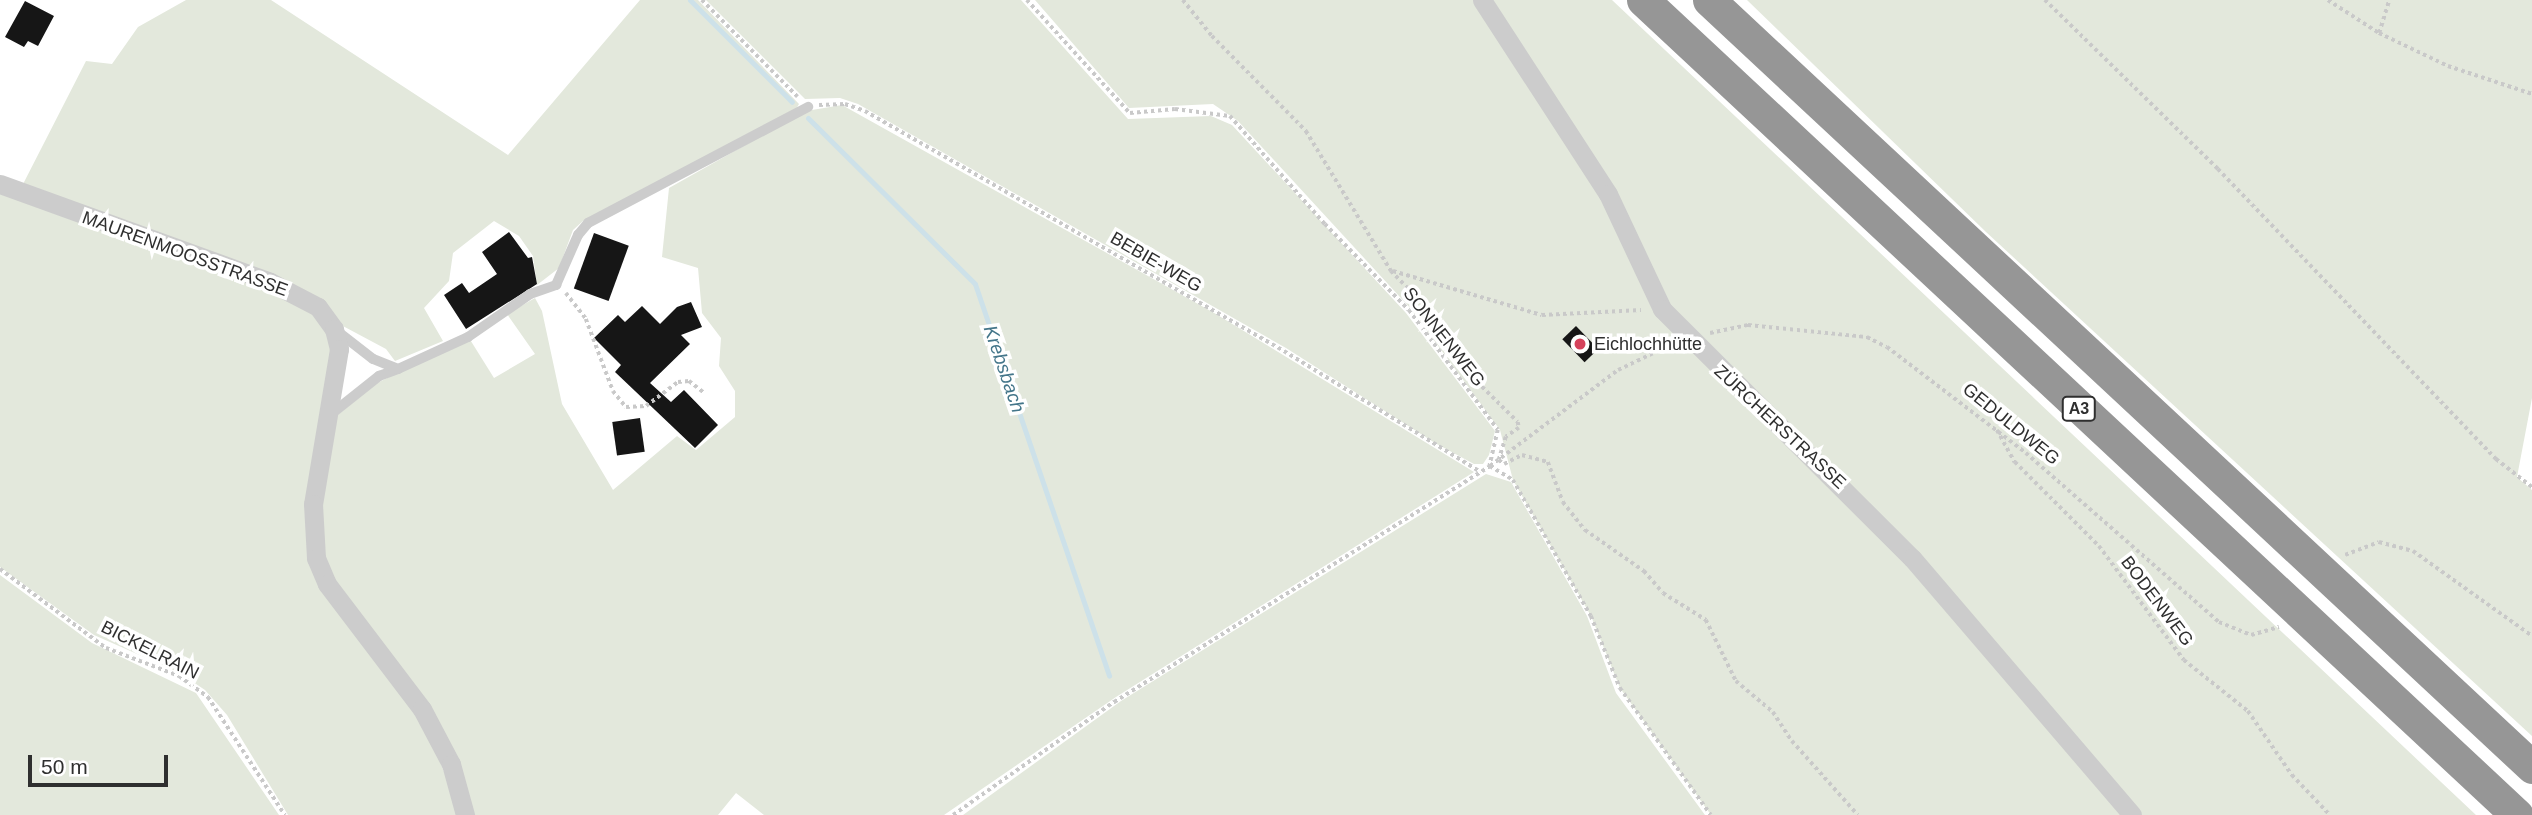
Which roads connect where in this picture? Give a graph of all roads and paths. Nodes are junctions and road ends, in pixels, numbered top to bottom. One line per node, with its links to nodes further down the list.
1 (702, 0): 12 (path)
2 (1027, 0): 24 (path, SONNENWEG)
3 (1183, 0): 14 (path)
4 (1482, 0): 16 (street, ZÜRCHERSTRASSE)
5 (1643, 0): 41 (highway, A3)
6 (1709, 0): 31 (highway, A3)
7 (2045, 0): 26 (path)
8 (2328, 0): 10 (path)
9 (2389, 0): 10 (path)
10 (2379, 33): 11 (path)
11 (2532, 94)
12 (807, 107): 15 (lane); 25 (path, BEBIE-WEG)
13 (0, 184): 17 (street, MAURENMOOSSTRASSE)
14 (1391, 271): 16 (path); 23 (path)
15 (556, 285): 19 (lane); 20 (path)
16 (1662, 309): 18 (street, ZÜRCHERSTRASSE)
17 (334, 329): 19 (lane); 21 (street)
18 (1686, 337): 22 (path, GEDULDWEG); 23 (path, GEDULDWEG); 38 (street, ZÜRCHERSTRASSE)
19 (398, 369): 21 (lane)
20 (703, 391)
21 (329, 416): 34 (street)
22 (1996, 428): 29 (path, GEDULDWEG); 32 (path, BODENWEG)
23 (1499, 460): 24 (path, GEDULDWEG); 37 (path)
24 (1490, 466): 25 (path, GEDULDWEG); 36 (path)
25 (1481, 472): 35 (path, GEDULDWEG)
26 (2532, 487)
27 (2345, 555): 30 (path)
28 (0, 569): 33 (path, BICKELRAIN)
29 (2279, 627)
30 (2532, 636)
31 (2532, 767)
32 (2320, 807): 39 (path); 40 (path, BODENWEG)
33 (285, 815)
34 (465, 815)
35 (953, 815)
36 (1711, 815)
37 (1858, 815)
38 (2132, 815)
39 (2323, 815)
40 (2330, 815)
41 (2518, 815)

